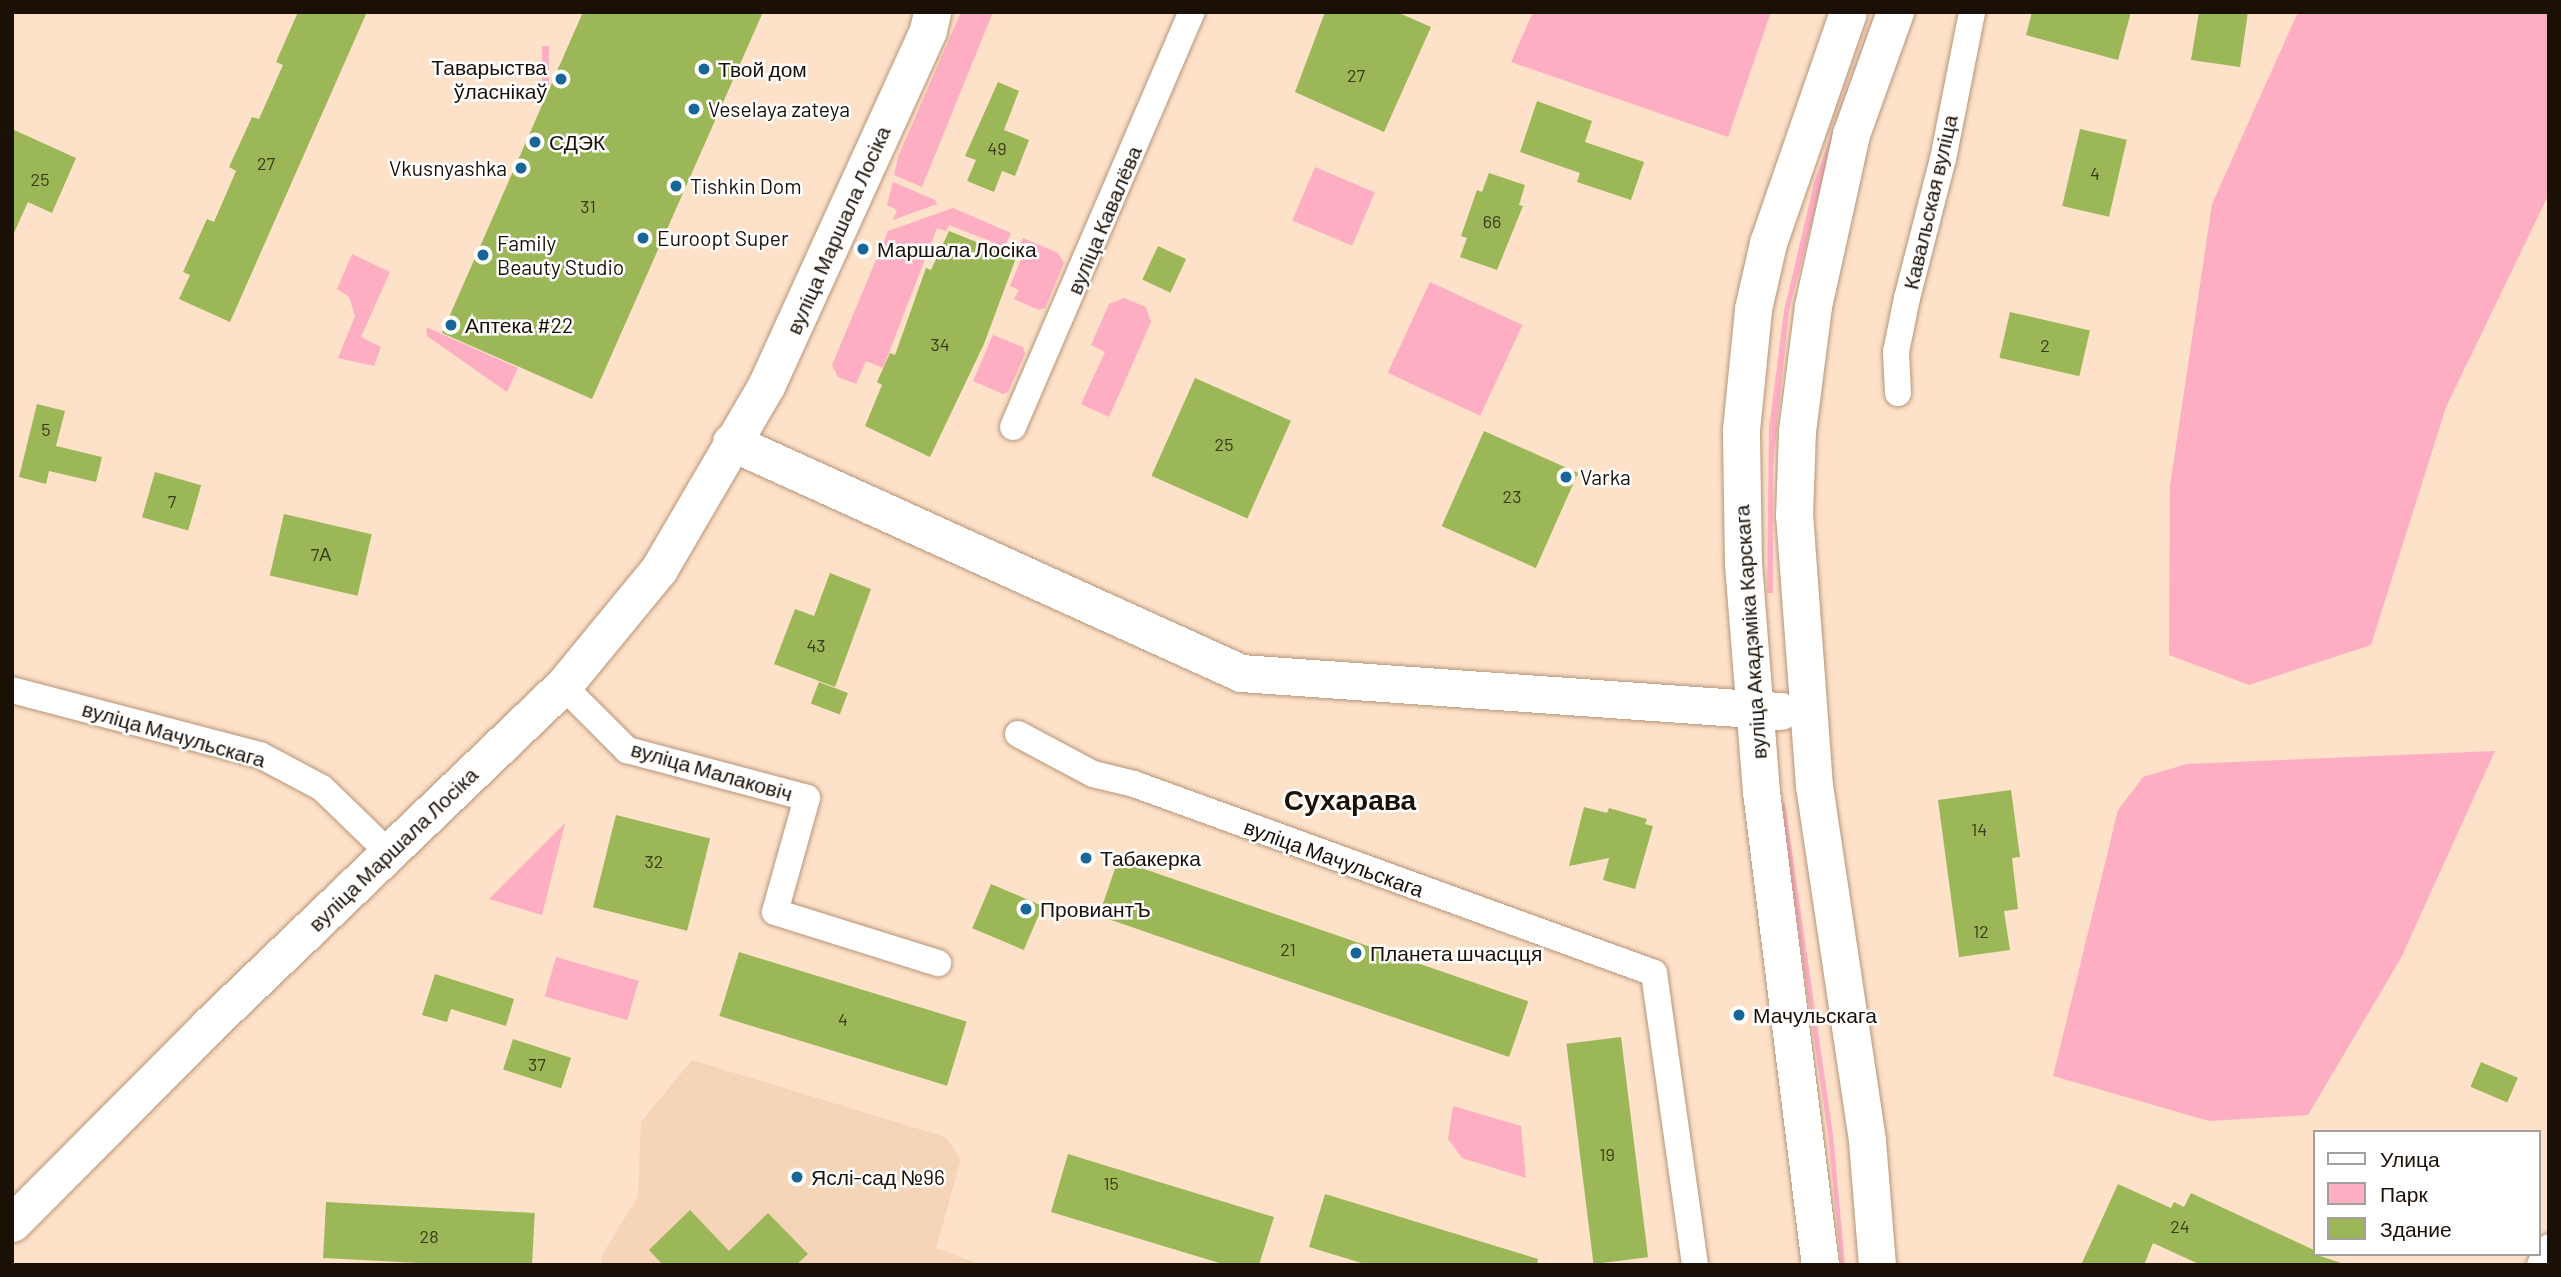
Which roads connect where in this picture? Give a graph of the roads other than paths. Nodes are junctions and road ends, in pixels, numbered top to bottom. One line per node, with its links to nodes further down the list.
1 (918, 12): 9 (main road, вуліца Маршала Лосіка)
2 (932, 12): 9 (main road, вуліца Маршала Лосіка)
3 (1192, 12): 8 (street, вуліца Кавалёва)
4 (1848, 12): 12 (main road, вуліца Акадэміка Карскага)
5 (1895, 12): 13 (main road)
6 (1972, 12): 7 (street, Кавальская вуліца)
7 (1898, 393)
8 (1013, 427)
9 (731, 442): 10 (main road, вуліца Маршала Лосіка); 12 (main road)
10 (563, 686): 15 (main road, вуліца Маршала Лосіка); 16 (street, вуліца Малаковіч)
11 (12, 690): 15 (street, вуліца Мачульскага)
12 (1756, 710): 13 (main road); 20 (main road, вуліца Акадэміка Карскага)
13 (1807, 711): 21 (main road)
14 (1018, 734): 19 (street, вуліца Мачульскага)
15 (389, 853): 17 (main road, вуліца Маршала Лосіка)
16 (938, 963)
17 (12, 1223)
18 (2549, 1247): 22 (street)
19 (1695, 1265)
20 (1820, 1265)
21 (1877, 1265)
22 (2540, 1265)

